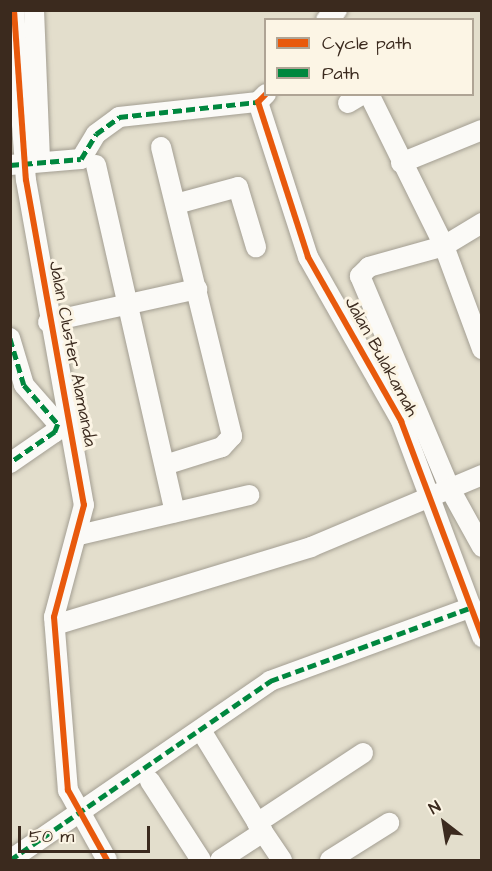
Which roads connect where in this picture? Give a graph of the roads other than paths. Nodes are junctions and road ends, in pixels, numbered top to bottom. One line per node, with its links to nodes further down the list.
1 (14, 10): 7 (street)
2 (34, 10): 7 (street)
3 (370, 96): 8 (street)
4 (262, 98): 7 (street, Jalan Bulakamah); 24 (street, Jalan Bulakamah)
5 (482, 130): 8 (street)
6 (161, 147): 10 (street)
7 (25, 163): 16 (street, Jalan Cluster Alamanda)
8 (401, 163): 12 (street)
9 (96, 165): 15 (street)
10 (176, 204): 13 (street); 14 (street)
11 (482, 223): 12 (street)
12 (444, 246): 18 (street); 22 (street)
13 (256, 247)
14 (197, 288): 15 (street); 20 (street)
15 (128, 306): 16 (street); 20 (street)
16 (48, 322): 26 (street, Jalan Cluster Alamanda)
17 (10, 338): 19 (street)
18 (482, 349)
19 (10, 463)
20 (165, 465): 25 (street)
21 (482, 476): 22 (street)
22 (450, 489): 24 (street); 27 (street)
23 (249, 495): 25 (street)
24 (433, 500): 28 (street, Jalan Bulakamah); 29 (street)
25 (175, 512): 26 (street)
26 (79, 535): 29 (street, Jalan Cluster Alamanda)
27 (482, 547)
28 (472, 607): 30 (street, Jalan Bulakamah); 34 (street)
29 (55, 625): 34 (street, Jalan Cluster Alamanda)
30 (482, 637)
31 (205, 737): 36 (street)
32 (363, 753): 36 (street)
33 (150, 781): 39 (street)
34 (79, 814): 37 (street); 38 (street, Jalan Cluster Alamanda)
35 (389, 823): 42 (street)
36 (260, 827): 40 (street); 41 (street)
37 (10, 860)
38 (106, 861)
39 (201, 861)
40 (220, 861)
41 (282, 861)
42 (330, 861)

